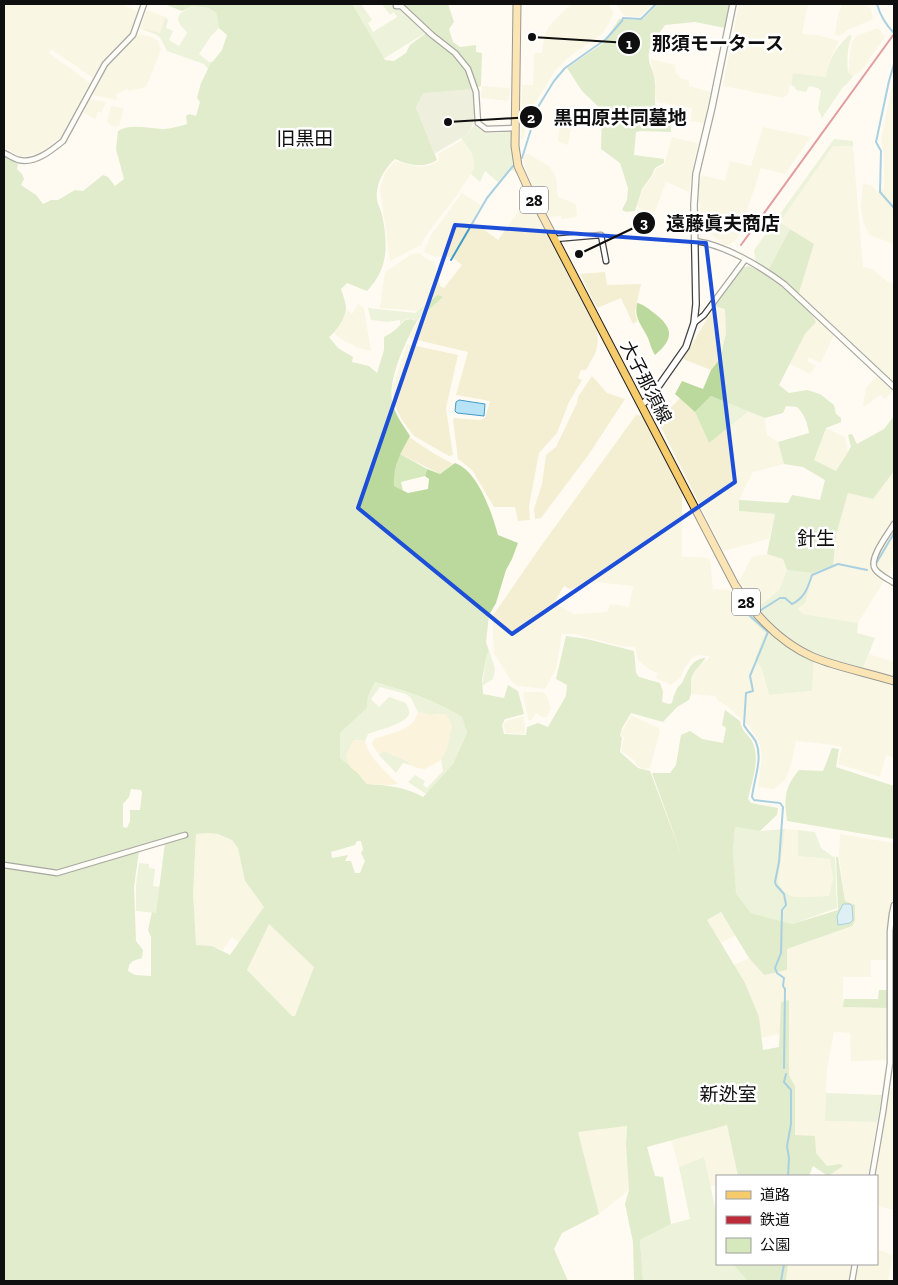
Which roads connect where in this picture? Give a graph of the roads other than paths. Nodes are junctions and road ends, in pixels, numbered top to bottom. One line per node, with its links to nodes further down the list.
1 (144, 4): 6 (street)
2 (517, 4): 5 (main road, 大子那須線 / 28)
3 (733, 4): 8 (street)
4 (396, 6): 5 (street)
5 (516, 128): 7 (main road, 大子那須線 / 28)
6 (4, 153)
7 (555, 239): 10 (street); 13 (main road, 大子那須線 / 28)
8 (695, 241): 9 (street); 11 (street)
9 (745, 260): 11 (street); 12 (street)
10 (606, 261)
11 (694, 323): 13 (street)
12 (894, 387)
13 (642, 405): 16 (main road, 大子那須線 / 28)
14 (894, 524): 15 (street)
15 (894, 583)
16 (894, 681)
17 (185, 835): 18 (street)
18 (4, 865)
19 (894, 905): 20 (street)
20 (872, 1175)
21 (855, 1265): 22 (street)
22 (852, 1281)

